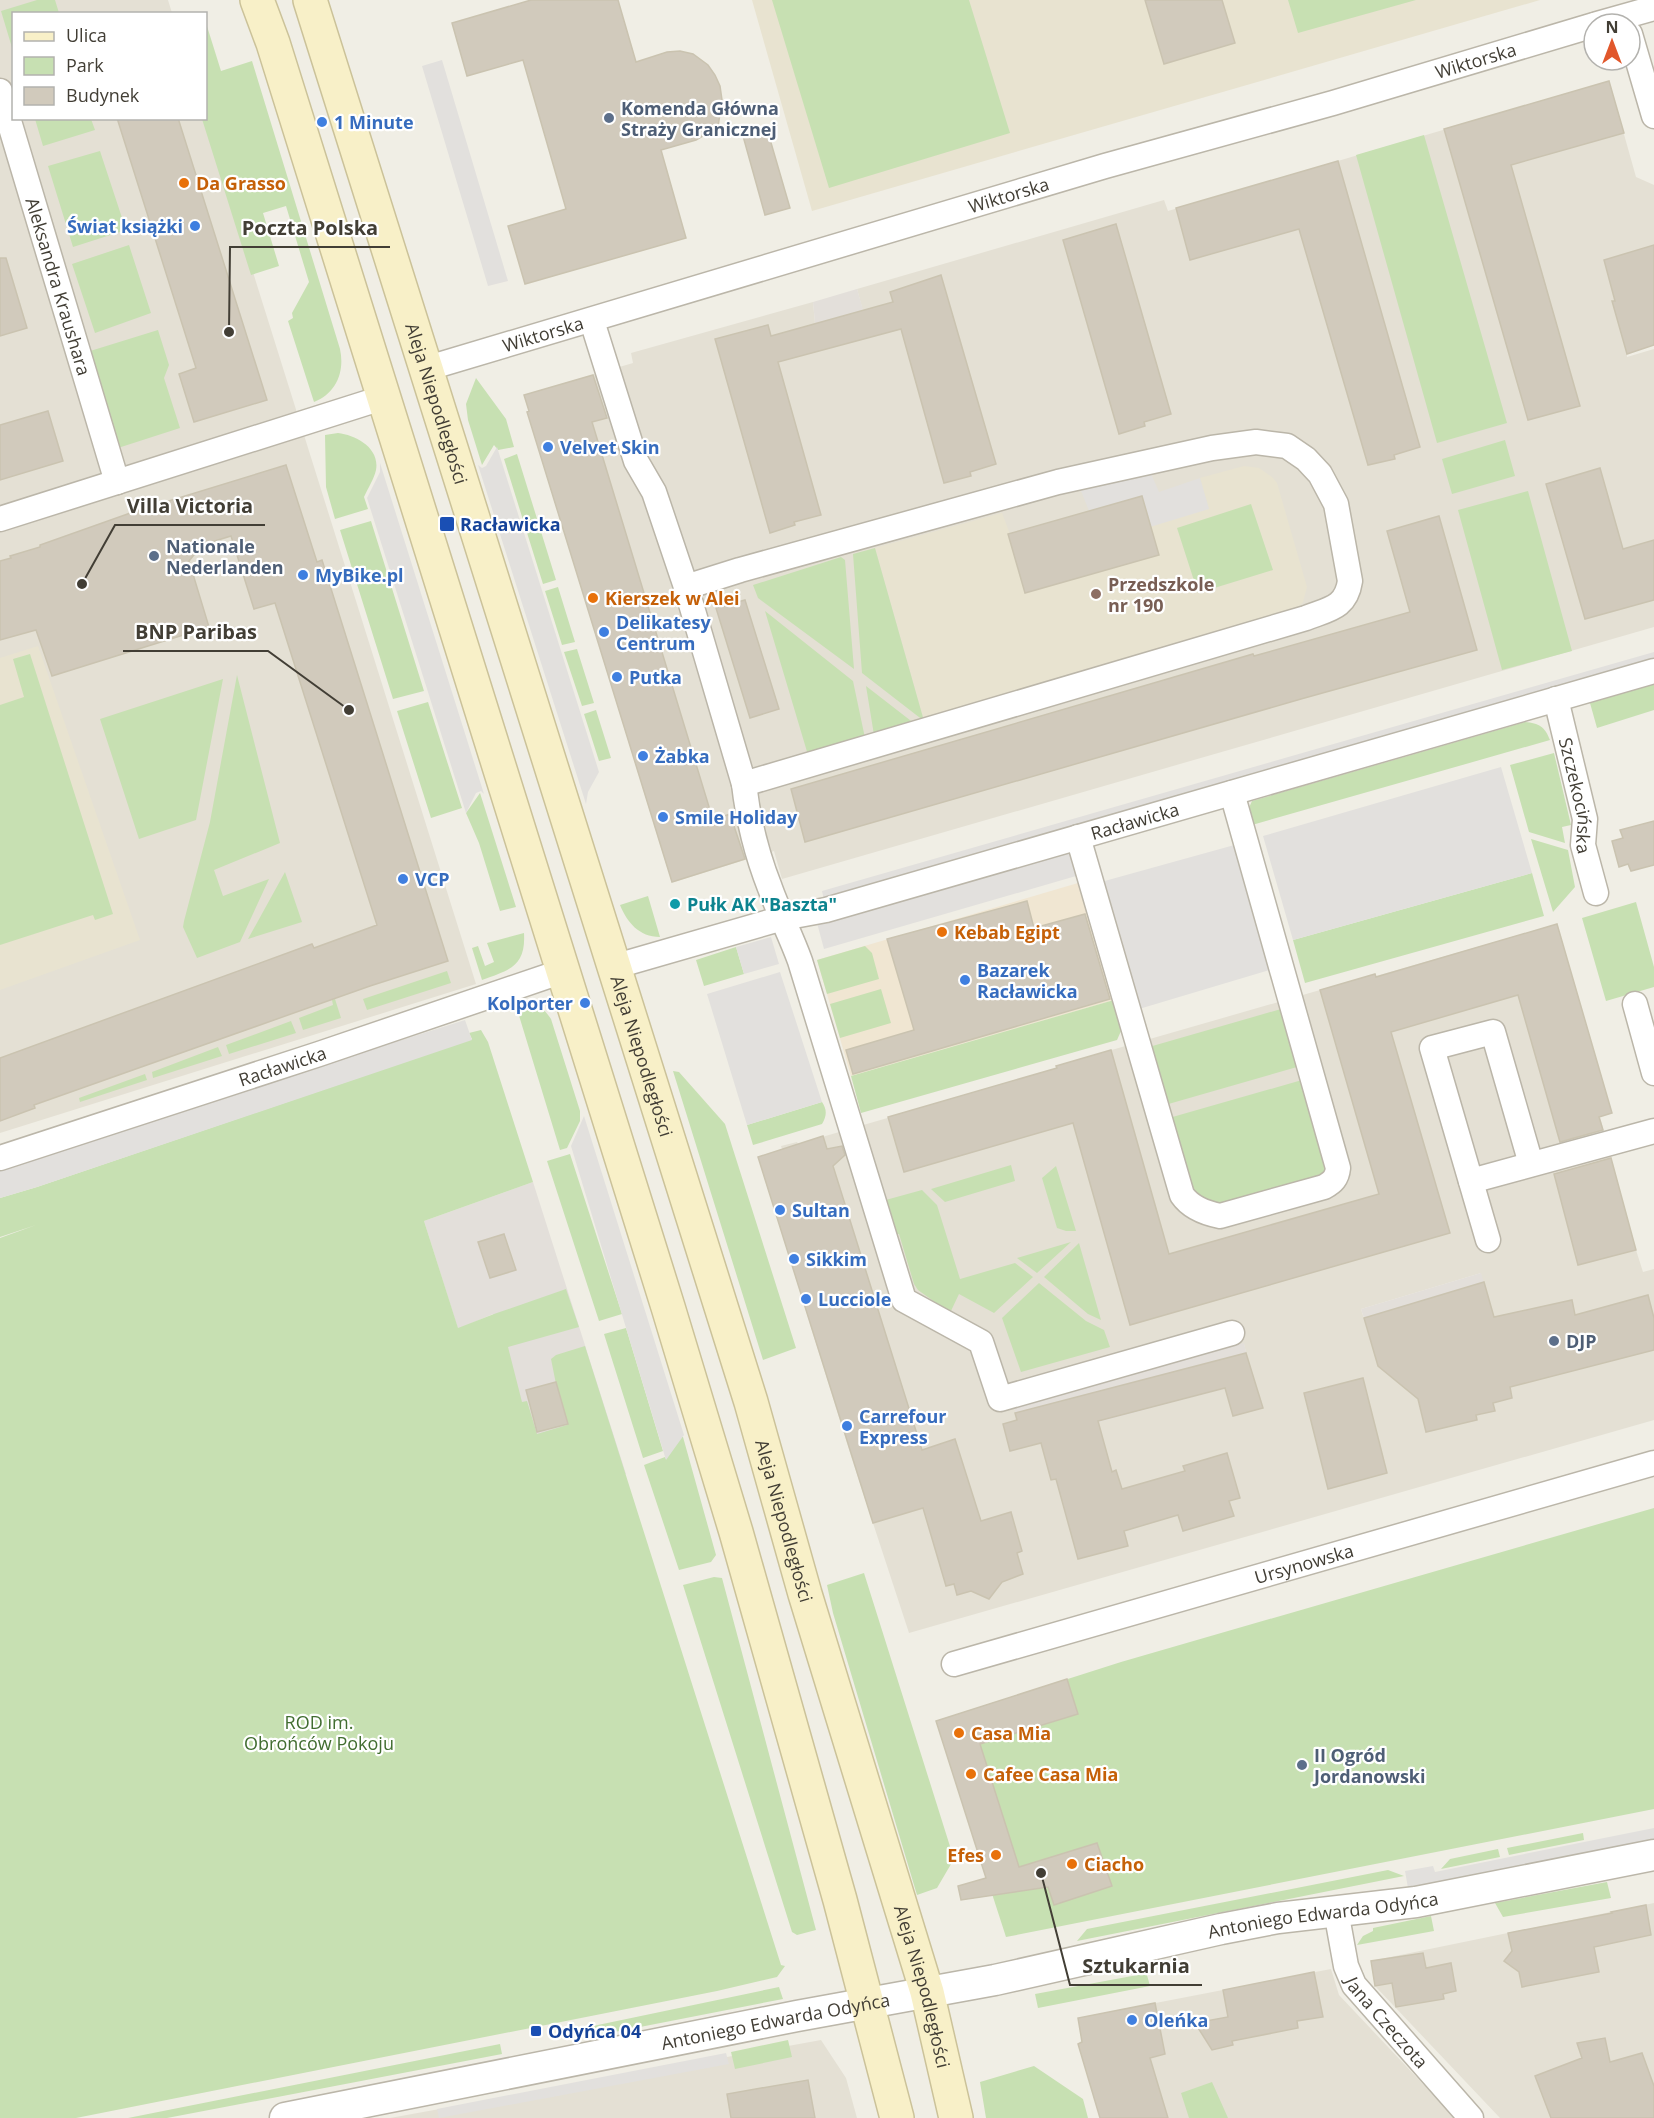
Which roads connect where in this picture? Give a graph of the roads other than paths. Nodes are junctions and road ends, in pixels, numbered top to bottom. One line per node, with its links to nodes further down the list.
1 (257, 0): 9 (main road)
2 (310, 0): 8 (main road, Aleja Niepodległości)
3 (1582, 28): 7 (street, Wiktorska)
4 (1641, 72): 6 (street)
5 (0, 91): 10 (street, Aleksandra Kraushara)
6 (1654, 116)
7 (592, 321): 8 (street, Wiktorska); 12 (street)
8 (425, 369): 20 (main road, Aleja Niepodległości)
9 (382, 398): 10 (street); 21 (main road)
10 (117, 482): 11 (street)
11 (0, 519)
12 (686, 587): 15 (street); 15 (street)
13 (1654, 671): 14 (street, Racławicka)
14 (1556, 699): 16 (street, Racławicka); 18 (street, Szczekocińska)
15 (744, 784): 19 (street)
16 (1232, 792): 17 (street, Racławicka); 17 (street)
17 (1078, 837): 19 (street, Racławicka)
18 (1596, 893)
19 (783, 918): 20 (street, Racławicka); 29 (street)
20 (613, 967): 34 (main road, Aleja Niepodległości)
21 (562, 971): 25 (street, Racławicka); 35 (main road)
22 (1635, 1004): 23 (street)
23 (1654, 1073)
24 (1654, 1131): 26 (street)
25 (0, 1158)
26 (1531, 1164): 27 (street); 27 (street)
27 (1471, 1181): 28 (street)
28 (1488, 1240)
29 (1232, 1333)
30 (1654, 1463): 31 (street, Ursynowska)
31 (954, 1664)
32 (1654, 1855): 33 (street, Antoniego Edwarda Odyńca)
33 (1336, 1911): 34 (street, Antoniego Edwarda Odyńca); 39 (street, Jana Czeczota)
34 (927, 1992): 35 (street, Antoniego Edwarda Odyńca); 38 (main road, Aleja Niepodległości)
35 (867, 2003): 36 (street, Antoniego Edwarda Odyńca); 37 (main road)
36 (285, 2118)
37 (897, 2118)
38 (956, 2118)
39 (1471, 2118)

